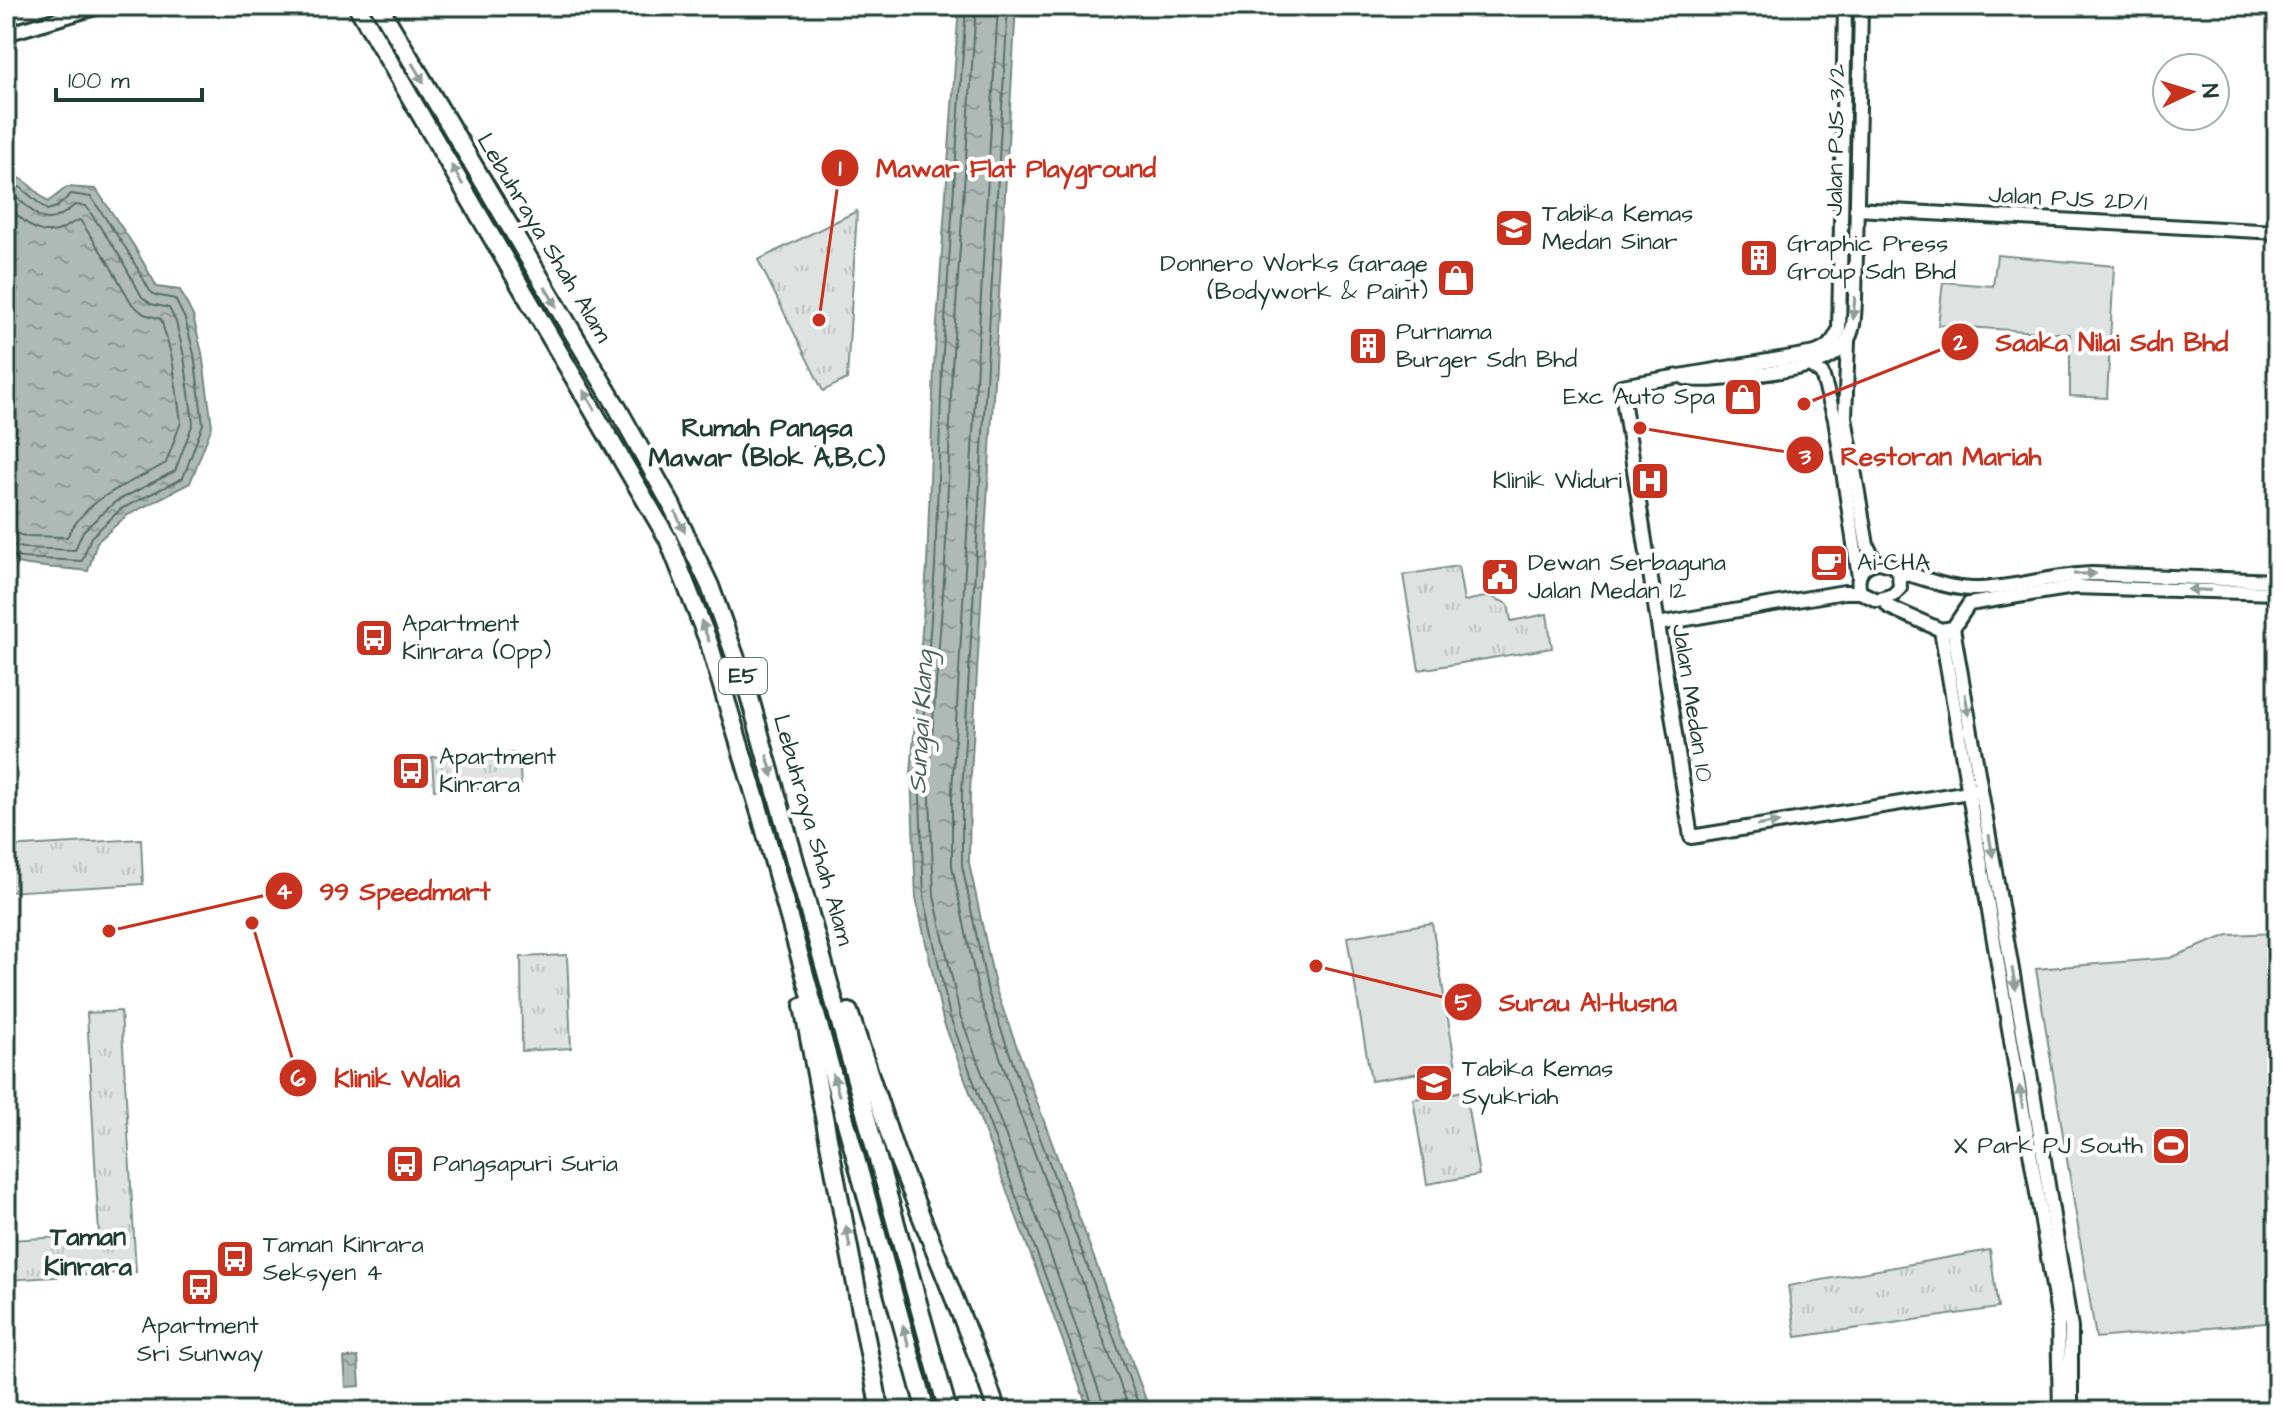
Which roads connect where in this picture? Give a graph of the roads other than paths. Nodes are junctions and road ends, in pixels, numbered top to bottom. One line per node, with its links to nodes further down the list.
1 (102, 6): 6 (main road)
2 (357, 6): 23 (highway, Lebuhraya Shah Alam / E5, one-way to 2)
3 (379, 6): 24 (highway, Lebuhraya Shah Alam / E5, one-way to 24)
4 (1845, 6): 10 (main road, Jalan PJS 3/2)
5 (1861, 6): 7 (main road, Jalan PJS 3/2)
6 (6, 34)
7 (1856, 209): 8 (main road, Jalan PJS 2D/1); 9 (main road, Jalan PJS 3/2, one-way to 9)
8 (2277, 232)
9 (1848, 340): 10 (main road); 13 (main road, Jalan PJS 3/2)
10 (1829, 350): 11 (main road); 12 (main road)
11 (1810, 365): 12 (main road); 15 (main road)
12 (1682, 377): 20 (main road, Jalan Medan 10)
13 (1875, 562): 14 (main road); 15 (main road)
14 (1899, 572): 16 (main road, one-way to 16); 19 (main road)
15 (1859, 577): 17 (main road)
16 (2277, 581)
17 (1860, 592): 19 (main road); 20 (main road)
18 (2277, 593): 21 (main road, one-way to 21)
19 (1883, 599): 21 (main road)
20 (1658, 624): 22 (main road, Jalan Medan 10, one-way to 22)
21 (1947, 629): 22 (main road)
22 (1975, 791): 29 (main road, one-way to 22); 30 (main road, one-way to 30)
23 (760, 813): 25 (highway, one-way to 23); 26 (highway, Lebuhraya Shah Alam / E5, one-way to 23)
24 (807, 898): 27 (highway, Lebuhraya Shah Alam / E5); 28 (highway)
25 (880, 1411)
26 (926, 1411)
27 (948, 1411)
28 (997, 1411)
29 (2060, 1411)
30 (2071, 1411)

